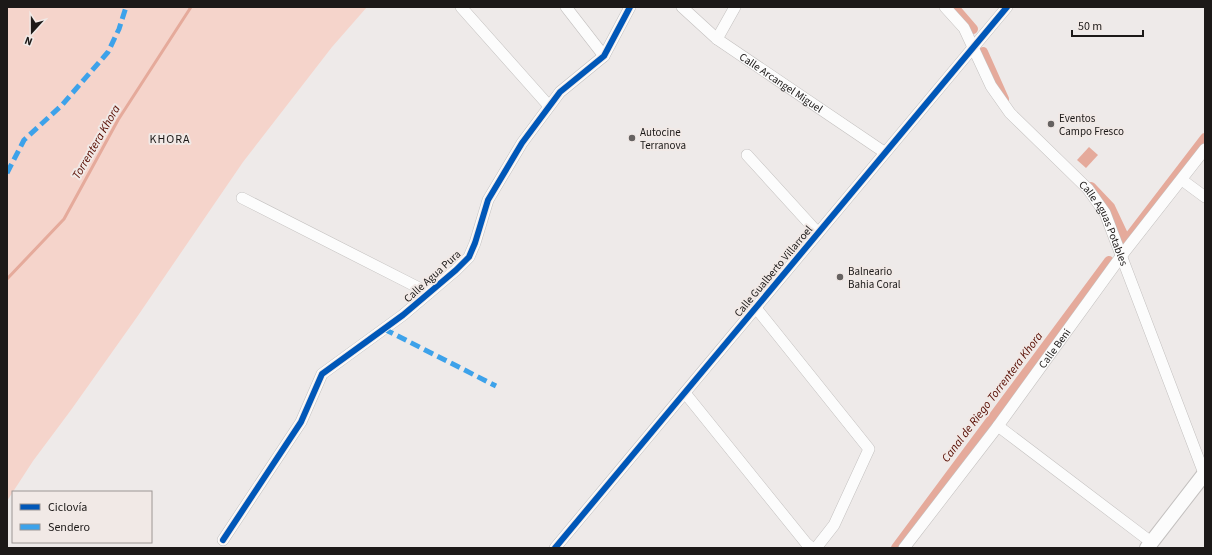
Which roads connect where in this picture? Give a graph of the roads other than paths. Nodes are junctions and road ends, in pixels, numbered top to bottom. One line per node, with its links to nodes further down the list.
1 (461, 7): 11 (street)
2 (566, 7): 10 (street)
3 (630, 7): 10 (street, Calle Agua Pura)
4 (682, 7): 8 (street, Calle Arcangel Miguel)
5 (735, 7): 8 (street)
6 (945, 7): 9 (street, Calle Aguas Potables)
7 (1006, 7): 9 (street, Calle Gualberto Villarroel)
8 (717, 39): 13 (street, Calle Arcangel Miguel)
9 (973, 47): 13 (street, Calle Gualberto Villarroel); 19 (street, Calle Aguas Potables)
10 (604, 56): 11 (street, Calle Agua Pura)
11 (549, 106): 20 (street, Calle Agua Pura)
12 (1205, 149): 15 (street, Calle Beni)
13 (884, 152): 18 (street, Calle Gualberto Villarroel)
14 (747, 155): 18 (street)
15 (1182, 180): 16 (street); 19 (street, Calle Beni)
16 (1205, 197)
17 (242, 198): 20 (street)
18 (818, 233): 21 (street, Calle Gualberto Villarroel)
19 (1122, 255): 23 (street, Calle Beni); 24 (street, Calle Aguas Potables)
20 (429, 293): 25 (street, Calle Agua Pura)
21 (756, 308): 22 (street, Calle Gualberto Villarroel); 29 (street)
22 (685, 393): 27 (street, Calle Gualberto Villarroel); 28 (street)
23 (998, 426): 26 (street); 30 (street, Calle Beni)
24 (1205, 475): 26 (main road)
25 (223, 540)
26 (1149, 545)
27 (555, 548)
28 (812, 548)
29 (816, 548)
30 (904, 548)

